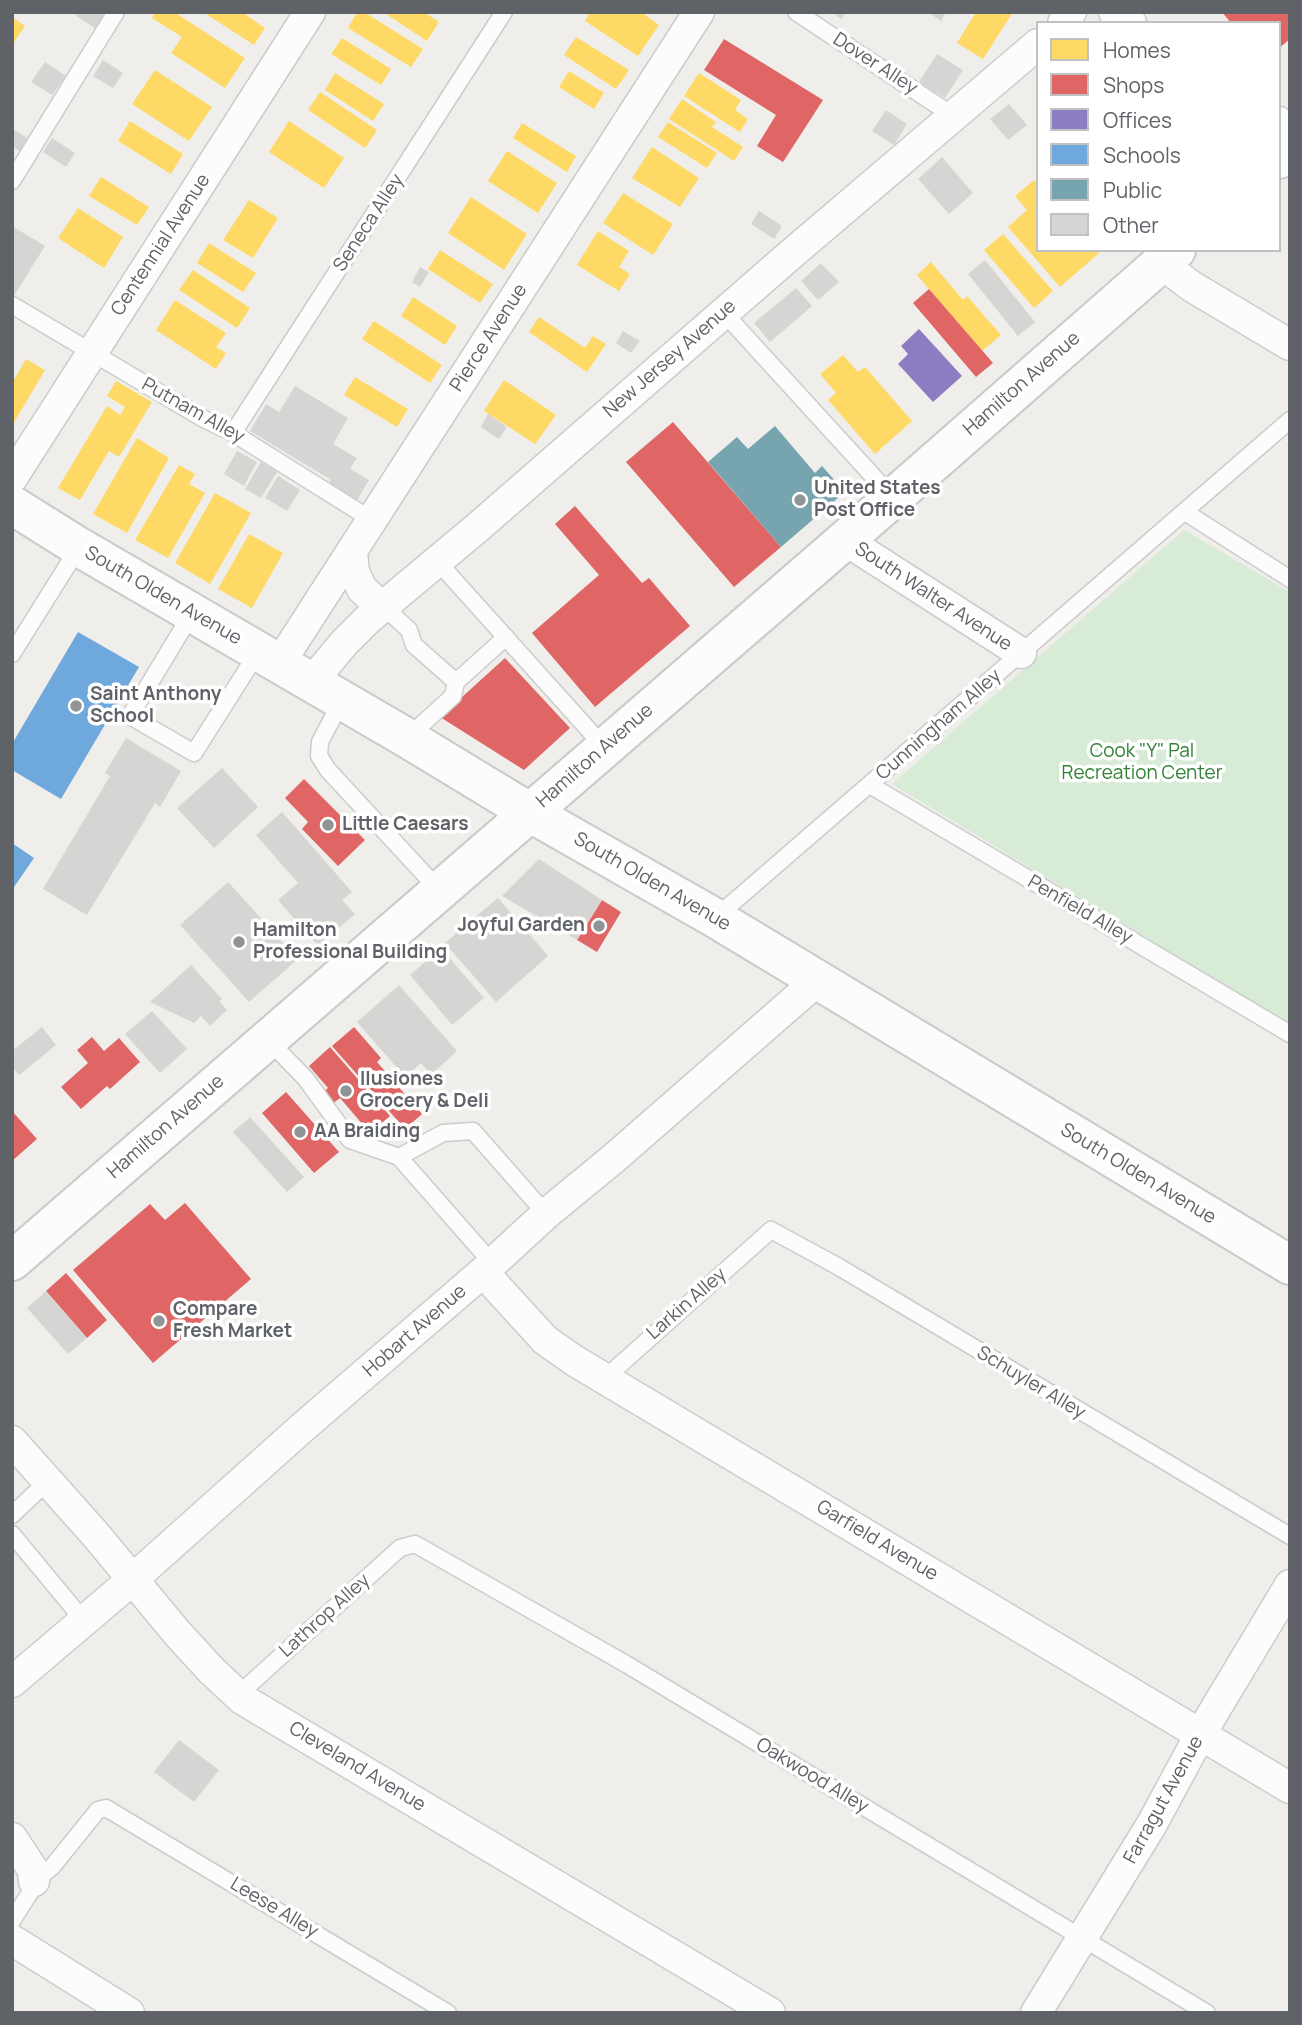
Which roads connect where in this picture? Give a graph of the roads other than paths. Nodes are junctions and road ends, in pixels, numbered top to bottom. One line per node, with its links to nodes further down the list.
1 (116, 12): 8 (lane)
2 (310, 12): 13 (street, Centennial Avenue)
3 (504, 12): 15 (lane, Seneca Alley)
4 (699, 12): 20 (street, Pierce Avenue)
5 (796, 12): 7 (lane, Dover Alley)
6 (1036, 46): 7 (street, New Jersey Avenue)
7 (955, 117): 11 (street, New Jersey Avenue)
8 (12, 181)
9 (1169, 257): 12 (street); 17 (main road, Hamilton Avenue)
10 (12, 305): 13 (lane, Putnam Alley)
11 (724, 313): 17 (lane); 24 (street, New Jersey Avenue)
12 (1290, 345)
13 (91, 353): 15 (lane, Putnam Alley); 16 (street, Centennial Avenue)
14 (1290, 420): 19 (lane, Cunningham Alley)
15 (233, 433): 20 (lane, Putnam Alley)
16 (12, 478)
17 (892, 497): 21 (main road, Hamilton Avenue)
18 (12, 505): 22 (main road, South Olden Avenue)
19 (1185, 512): 25 (lane); 29 (lane, Cunningham Alley)
20 (372, 520): 23 (street, Pierce Avenue)
21 (845, 540): 29 (street, South Walter Avenue); 35 (main road, Hamilton Avenue)
22 (79, 547): 27 (main road, South Olden Avenue); 30 (lane)
23 (352, 552): 26 (street); 31 (street, Pierce Avenue)
24 (438, 562): 26 (street, New Jersey Avenue); 28 (lane)
25 (1290, 579)
26 (386, 605): 32 (lane); 33 (street, New Jersey Avenue)
27 (192, 613): 31 (main road, South Olden Avenue); 31 (lane)
28 (506, 638): 32 (lane); 35 (lane)
29 (1021, 653): 36 (lane, Cunningham Alley)
30 (12, 654)
31 (268, 658): 33 (main road, South Olden Avenue)
32 (456, 682): 34 (lane)
33 (328, 692): 34 (main road, South Olden Avenue); 38 (lane)
34 (407, 738): 37 (main road, South Olden Avenue)
35 (605, 748): 37 (main road, Hamilton Avenue)
36 (870, 785): 39 (lane, Cunningham Alley); 41 (lane, Penfield Alley)
37 (529, 812): 38 (main road, Hamilton Avenue); 39 (main road, South Olden Avenue)
38 (439, 890): 42 (main road, Hamilton Avenue)
39 (715, 919): 40 (main road, South Olden Avenue)
40 (818, 980): 44 (street, Hobart Avenue); 47 (main road, South Olden Avenue)
41 (1290, 1034)
42 (268, 1039): 43 (lane); 46 (main road, Hamilton Avenue)
43 (399, 1157): 44 (lane); 48 (lane)
44 (545, 1214): 48 (street, Hobart Avenue)
45 (771, 1230): 49 (lane, Larkin Alley); 54 (lane, Schuyler Alley)
46 (12, 1260)
47 (1290, 1265)
48 (487, 1268): 49 (street, Garfield Avenue); 56 (street, Hobart Avenue)
49 (604, 1378): 61 (street, Garfield Avenue)
50 (12, 1441): 51 (street, Cleveland Avenue)
51 (48, 1481): 52 (lane); 56 (street, Cleveland Avenue)
52 (12, 1515)
53 (12, 1534): 58 (lane)
54 (1290, 1536)
55 (415, 1544): 60 (lane, Lathrop Alley); 66 (lane, Oakwood Alley)
56 (132, 1580): 58 (street, Hobart Avenue); 60 (street, Cleveland Avenue)
57 (1290, 1585): 61 (street, Farragut Avenue)
58 (84, 1621): 59 (street, Hobart Avenue)
59 (12, 1682)
60 (238, 1695): 70 (street, Cleveland Avenue)
61 (1201, 1734): 62 (street, Garfield Avenue); 66 (street, Farragut Avenue)
62 (1290, 1788)
63 (12, 1838): 64 (street)
64 (34, 1881): 65 (lane); 69 (lane, Leese Alley)
65 (12, 1921)
66 (1083, 1939): 71 (street, Farragut Avenue); 72 (lane, Oakwood Alley)
67 (12, 1940): 68 (street)
68 (128, 2013)
69 (449, 2013)
70 (770, 2013)
71 (1036, 2013)
72 (1207, 2013)

